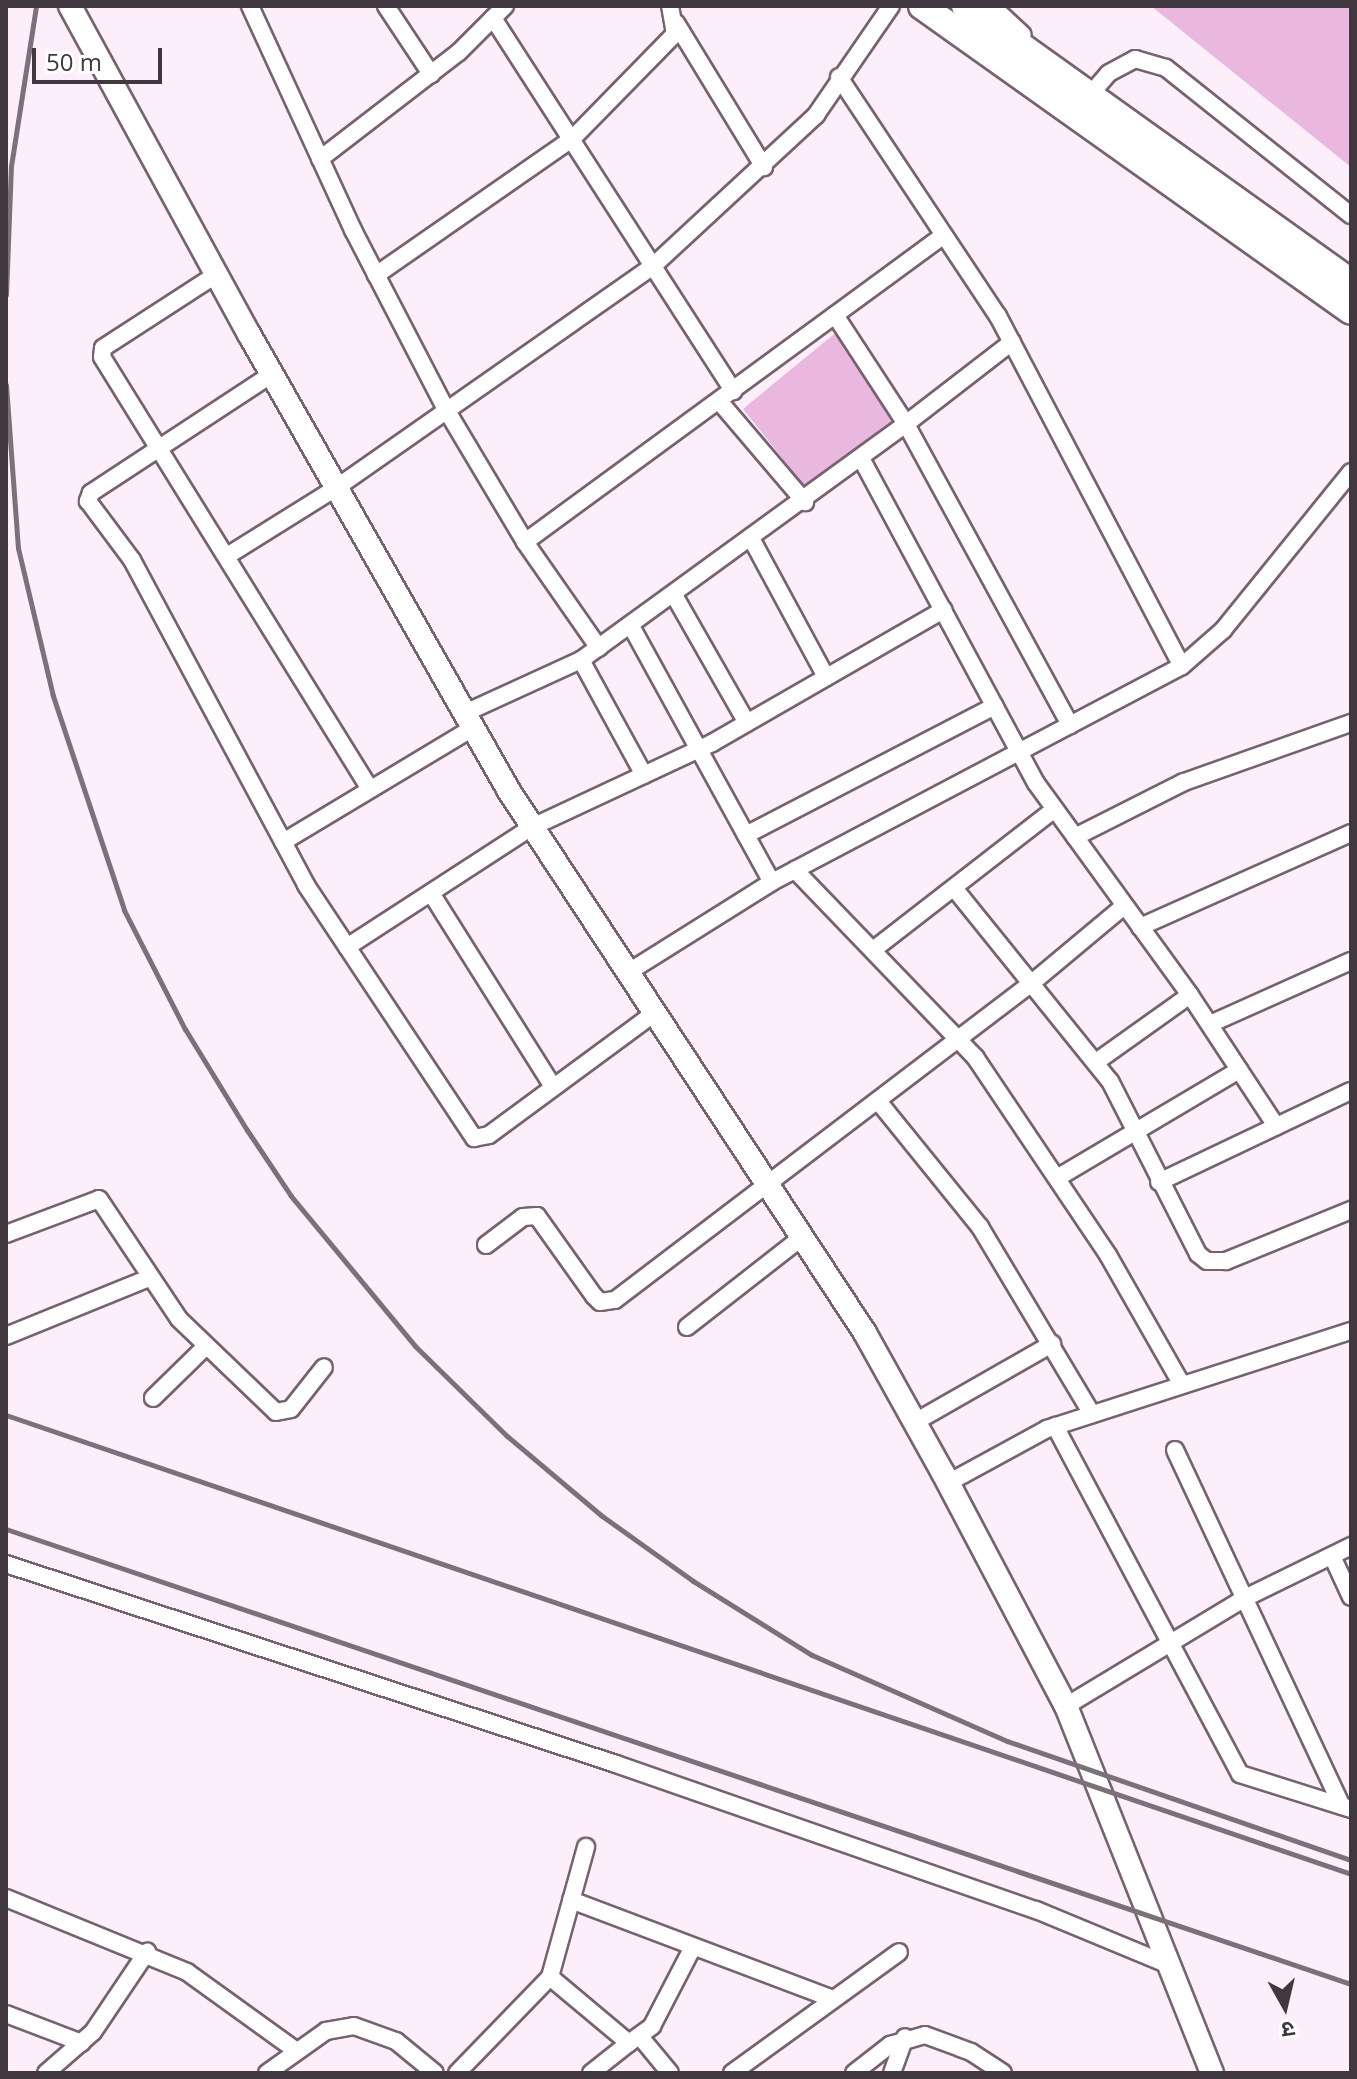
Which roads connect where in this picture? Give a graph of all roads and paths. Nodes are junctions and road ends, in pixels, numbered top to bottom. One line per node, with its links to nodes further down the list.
1 (70, 6): 21 (street)
2 (250, 6): 15 (street)
3 (386, 6): 11 (street)
4 (670, 6): 10 (street)
5 (891, 6): 12 (street)
6 (922, 6): 23 (main road)
7 (966, 6): 13 (main road)
8 (992, 6): 13 (street)
9 (499, 12): 11 (street); 14 (street)
10 (676, 23): 14 (street); 16 (street)
11 (431, 74): 15 (street)
12 (839, 77): 16 (street); 18 (street)
13 (1089, 96): 17 (street); 20 (main road)
14 (573, 138): 19 (street); 22 (street)
15 (320, 159): 22 (street)
16 (764, 167): 19 (street)
17 (1351, 215)
18 (944, 235): 24 (street); 25 (street)
19 (652, 267): 27 (street); 29 (street)
20 (1348, 273)
21 (217, 274): 26 (street); 31 (street)
22 (376, 275): 29 (street)
23 (1351, 311)
24 (835, 315): 27 (street); 30 (street)
25 (1012, 342): 30 (street); 44 (street)
26 (272, 374): 31 (street); 34 (street)
27 (733, 391): 28 (street)
28 (719, 401): 35 (street); 37 (street)
29 (447, 411): 34 (street); 37 (street)
30 (906, 424): 32 (street); 50 (street)
31 (159, 448): 38 (street); 60 (street)
32 (862, 460): 35 (street); 40 (street)
33 (1351, 472): 44 (street)
34 (336, 488): 38 (street); 47 (street)
35 (805, 502): 36 (street)
36 (752, 540): 39 (street); 45 (street)
37 (525, 542): 42 (street)
38 (227, 556): 54 (street)
39 (674, 595): 41 (street); 48 (street)
40 (943, 610): 45 (street); 46 (street)
41 (631, 626): 42 (street); 51 (street)
42 (599, 648): 43 (street)
43 (581, 660): 47 (street); 53 (street)
44 (1182, 666): 50 (street)
45 (826, 677): 48 (street)
46 (995, 706): 52 (street); 58 (street)
47 (469, 721): 54 (street); 56 (street)
48 (747, 723): 51 (street)
49 (1351, 723): 59 (street)
50 (1070, 725): 52 (street)
51 (698, 749): 53 (street); 58 (street)
52 (1020, 752): 55 (street); 61 (street)
53 (644, 775): 56 (street)
54 (370, 789): 60 (street)
55 (1055, 809): 59 (street); 63 (street)
56 (532, 827): 64 (street); 70 (street)
57 (1351, 833): 66 (street)
58 (746, 835): 62 (street)
59 (1075, 837): 65 (street)
60 (283, 842): 67 (street)
61 (795, 870): 62 (street); 68 (street)
62 (772, 882): 70 (street)
63 (954, 888): 68 (street); 71 (street)
64 (431, 893): 67 (street); 78 (street)
65 (1124, 906): 66 (street); 71 (street)
66 (1140, 927): 72 (street)
67 (347, 947): 78 (street)
68 (873, 950): 75 (street)
69 (1351, 961): 74 (street)
70 (627, 973): 73 (street)
71 (1033, 982): 75 (street); 76 (street)
72 (1190, 995): 74 (street); 76 (street)
73 (653, 1014): 78 (street); 85 (street)
74 (1210, 1024): 77 (street)
75 (957, 1038): 80 (street); 83 (street)
76 (1096, 1062): 82 (street)
77 (1239, 1070): 81 (street); 82 (street)
78 (553, 1087)
79 (1351, 1091): 81 (street)
80 (878, 1101): 85 (street); 94 (street)
81 (1276, 1126): 84 (street)
82 (1135, 1131): 83 (street); 84 (street)
83 (1057, 1178): 97 (street)
84 (1159, 1182): 86 (street)
85 (769, 1186): 88 (street); 89 (street)
86 (1351, 1212)
87 (7, 1229): 90 (street)
88 (802, 1237): 91 (street); 100 (street)
89 (486, 1245)
90 (149, 1278): 93 (street); 95 (street)
91 (687, 1327)
92 (1351, 1331): 97 (street)
93 (6, 1336)
94 (1052, 1344): 99 (street); 100 (street)
95 (205, 1347): 96 (street); 98 (street)
96 (324, 1367)
97 (1181, 1383): 99 (street)
98 (153, 1398)
99 (1092, 1414): 101 (street)
100 (915, 1422): 103 (street)
101 (1055, 1426): 103 (street); 109 (street)
102 (1175, 1450): 107 (street)
103 (948, 1483): 110 (street)
104 (1351, 1546): 105 (street)
105 (1332, 1556): 107 (street); 108 (street)
106 (6, 1564): 118 (street)
107 (1247, 1597): 109 (street); 111 (street)
108 (1351, 1597)
109 (1168, 1644): 110 (street); 111 (street)
110 (1066, 1706): 118 (street)
111 (1347, 1808)
112 (586, 1847): 114 (street)
113 (6, 1898): 116 (street)
114 (571, 1900): 115 (street); 119 (street)
115 (693, 1947): 120 (street); 123 (street)
116 (147, 1952): 124 (street); 125 (street)
117 (899, 1952): 120 (street)
118 (1171, 1966): 136 (street)
119 (550, 1977): 123 (street); 129 (street)
120 (831, 1998): 132 (street)
121 (6, 2014): 124 (street)
122 (905, 2037): 133 (street); 134 (street); 135 (street)
123 (636, 2041): 130 (street); 131 (street)
124 (82, 2043): 126 (street)
125 (295, 2050): 127 (street); 128 (street)
126 (46, 2073)
127 (267, 2073)
128 (435, 2073)
129 (457, 2073)
130 (591, 2073)
131 (670, 2073)
132 (732, 2073)
133 (854, 2073)
134 (892, 2073)
135 (1003, 2073)
136 (1212, 2073)

